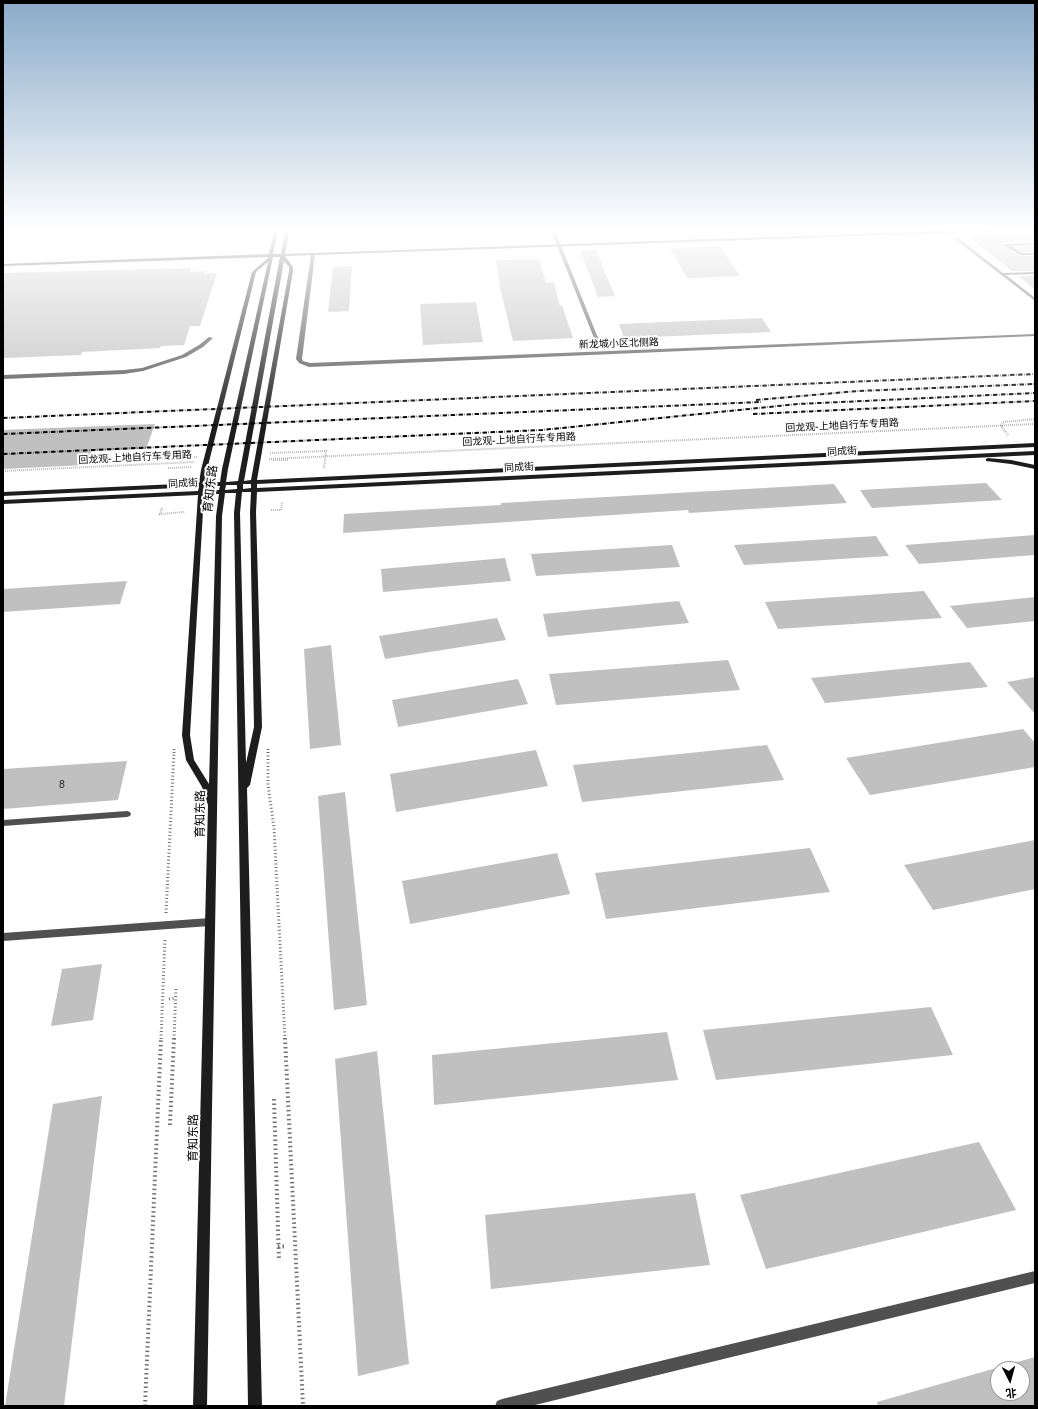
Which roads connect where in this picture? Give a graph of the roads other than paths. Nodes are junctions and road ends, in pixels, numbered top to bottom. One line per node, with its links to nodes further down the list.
1 (249, 294): 21 (main road)
2 (263, 294): 21 (main road, 育知东路)
3 (275, 294): 19 (main road)
4 (287, 294): 19 (main road)
5 (308, 294): 9 (street, 新龙城小区北侧路)
6 (578, 294): 11 (street)
7 (1027, 294): 8 (street)
8 (1035, 300)
9 (1035, 335)
10 (211, 338): 12 (street)
11 (598, 343)
12 (3, 377)
13 (1035, 445): 17 (main road, 同成街)
14 (1035, 453): 15 (main road, 同成街)
15 (851, 462): 16 (main road); 18 (main road, 同成街)
16 (1035, 468)
17 (3, 494)
18 (3, 502)
19 (243, 810): 27 (main road)
20 (127, 814): 22 (street)
21 (213, 814): 23 (main road, 育知东路)
22 (3, 823)
23 (210, 922): 24 (street); 26 (main road, 育知东路)
24 (3, 937)
25 (1035, 1278): 28 (street)
26 (200, 1406)
27 (255, 1406)
28 (502, 1406)

